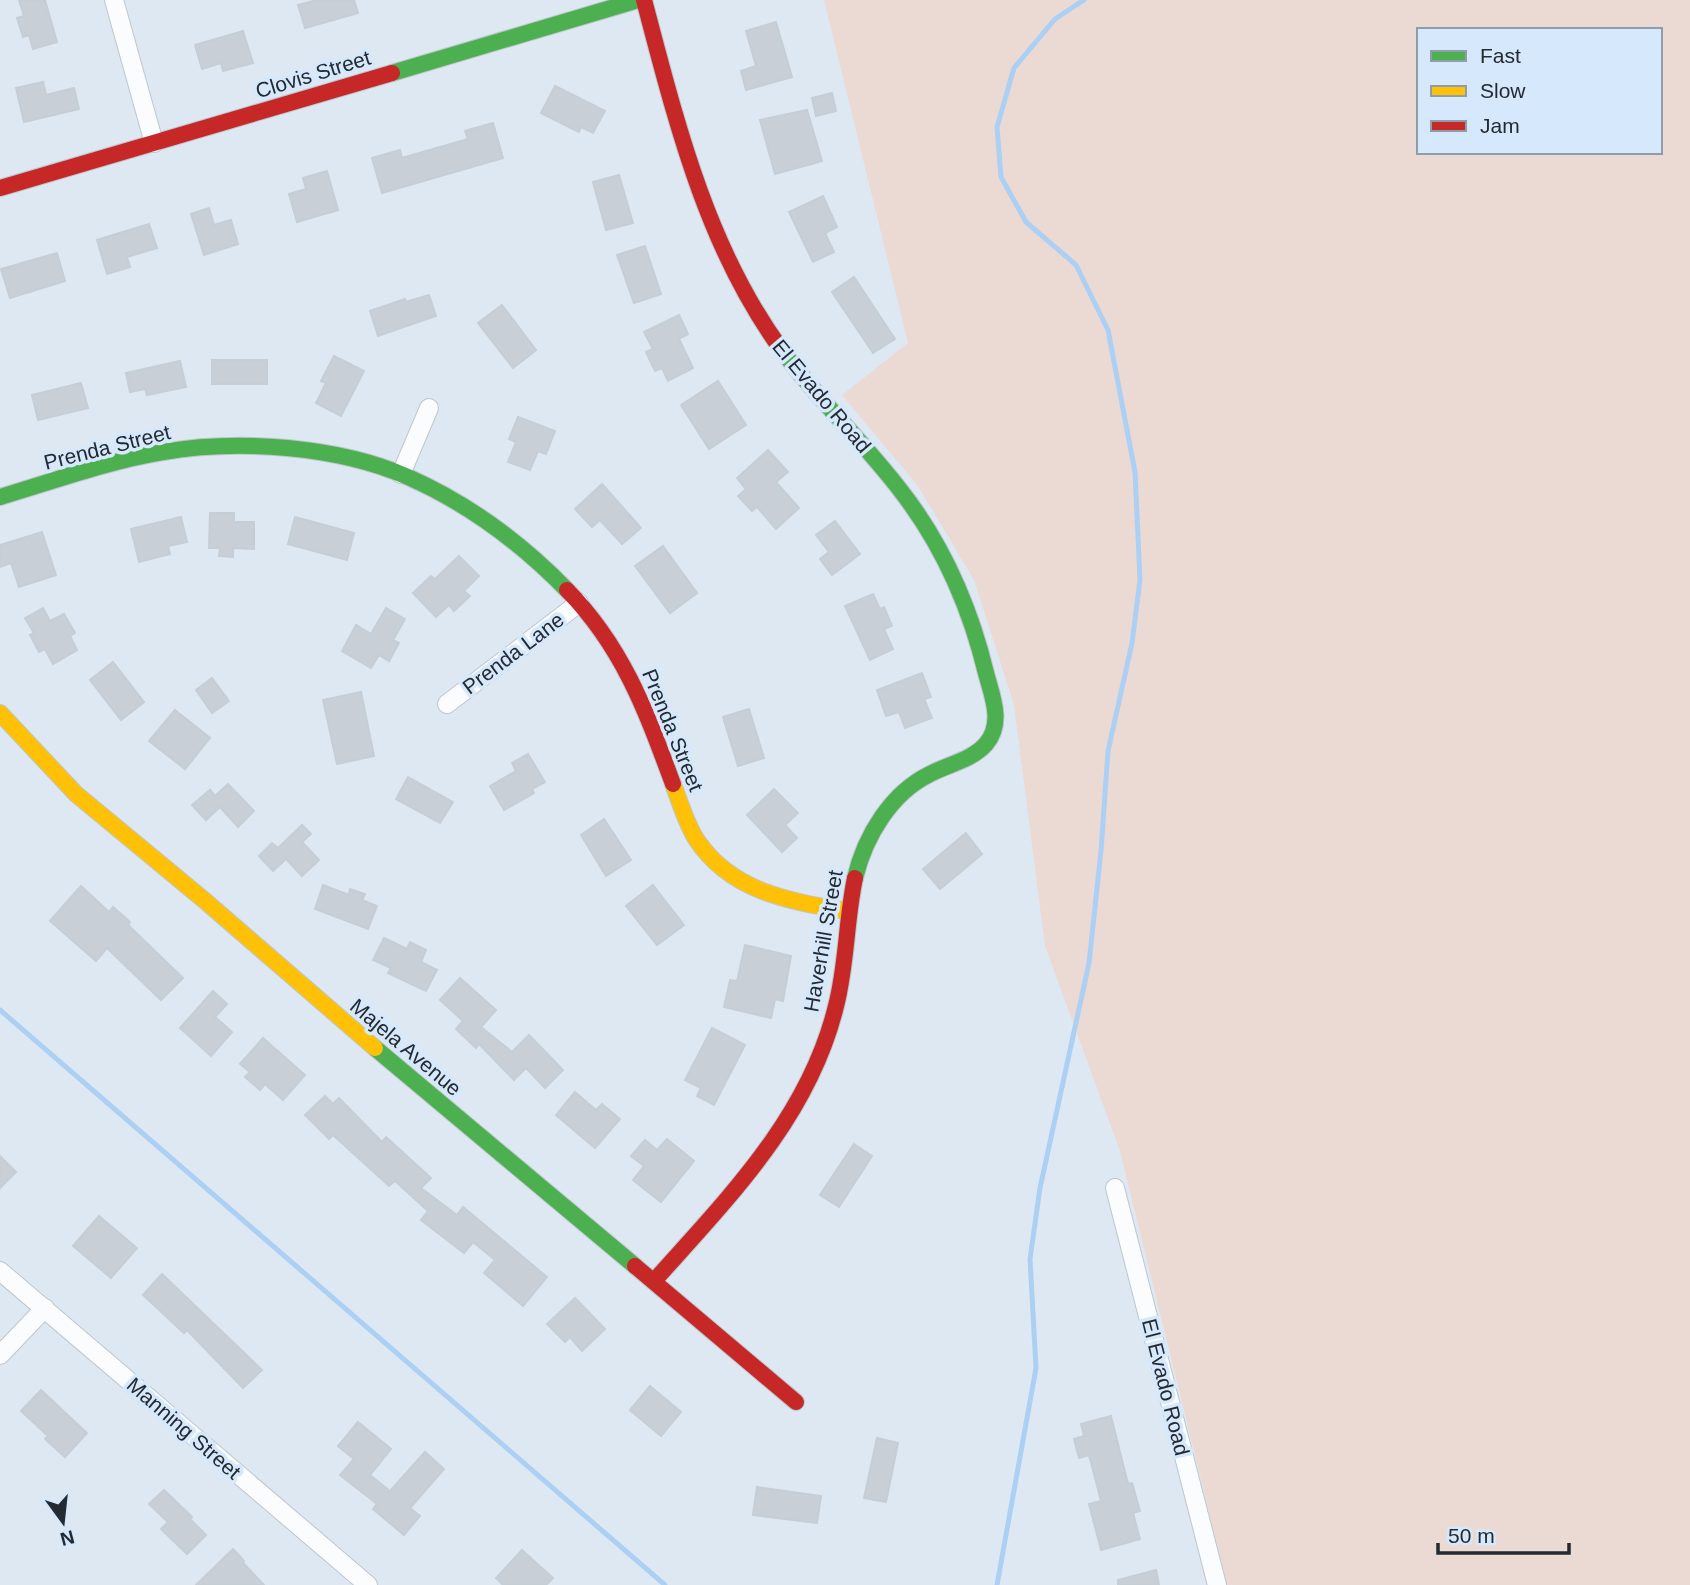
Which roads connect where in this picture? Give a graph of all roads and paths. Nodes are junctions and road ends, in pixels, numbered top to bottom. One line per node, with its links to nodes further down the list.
1 (114, 0): 4 (street)
2 (638, 0): 4 (street, Clovis Street)
3 (644, 0): 12 (street, El Evado Road)
4 (154, 143): 5 (street, Clovis Street)
5 (0, 188)
6 (429, 408): 7 (street)
7 (401, 474): 8 (street, Prenda Street); 9 (street, Prenda Street)
8 (0, 496)
9 (579, 603): 10 (street, Prenda Lane); 13 (street, Prenda Street)
10 (447, 704)
11 (0, 713): 16 (street, Majela Avenue)
12 (989, 742): 13 (street, Haverhill Street)
13 (848, 911): 16 (street, Haverhill Street)
14 (1115, 1188): 21 (street, El Evado Road)
15 (0, 1270): 17 (street, Manning Street)
16 (655, 1280): 19 (street, Majela Avenue)
17 (45, 1308): 18 (street); 20 (street, Manning Street)
18 (0, 1355)
19 (796, 1402)
20 (368, 1585)
21 (1217, 1585)

